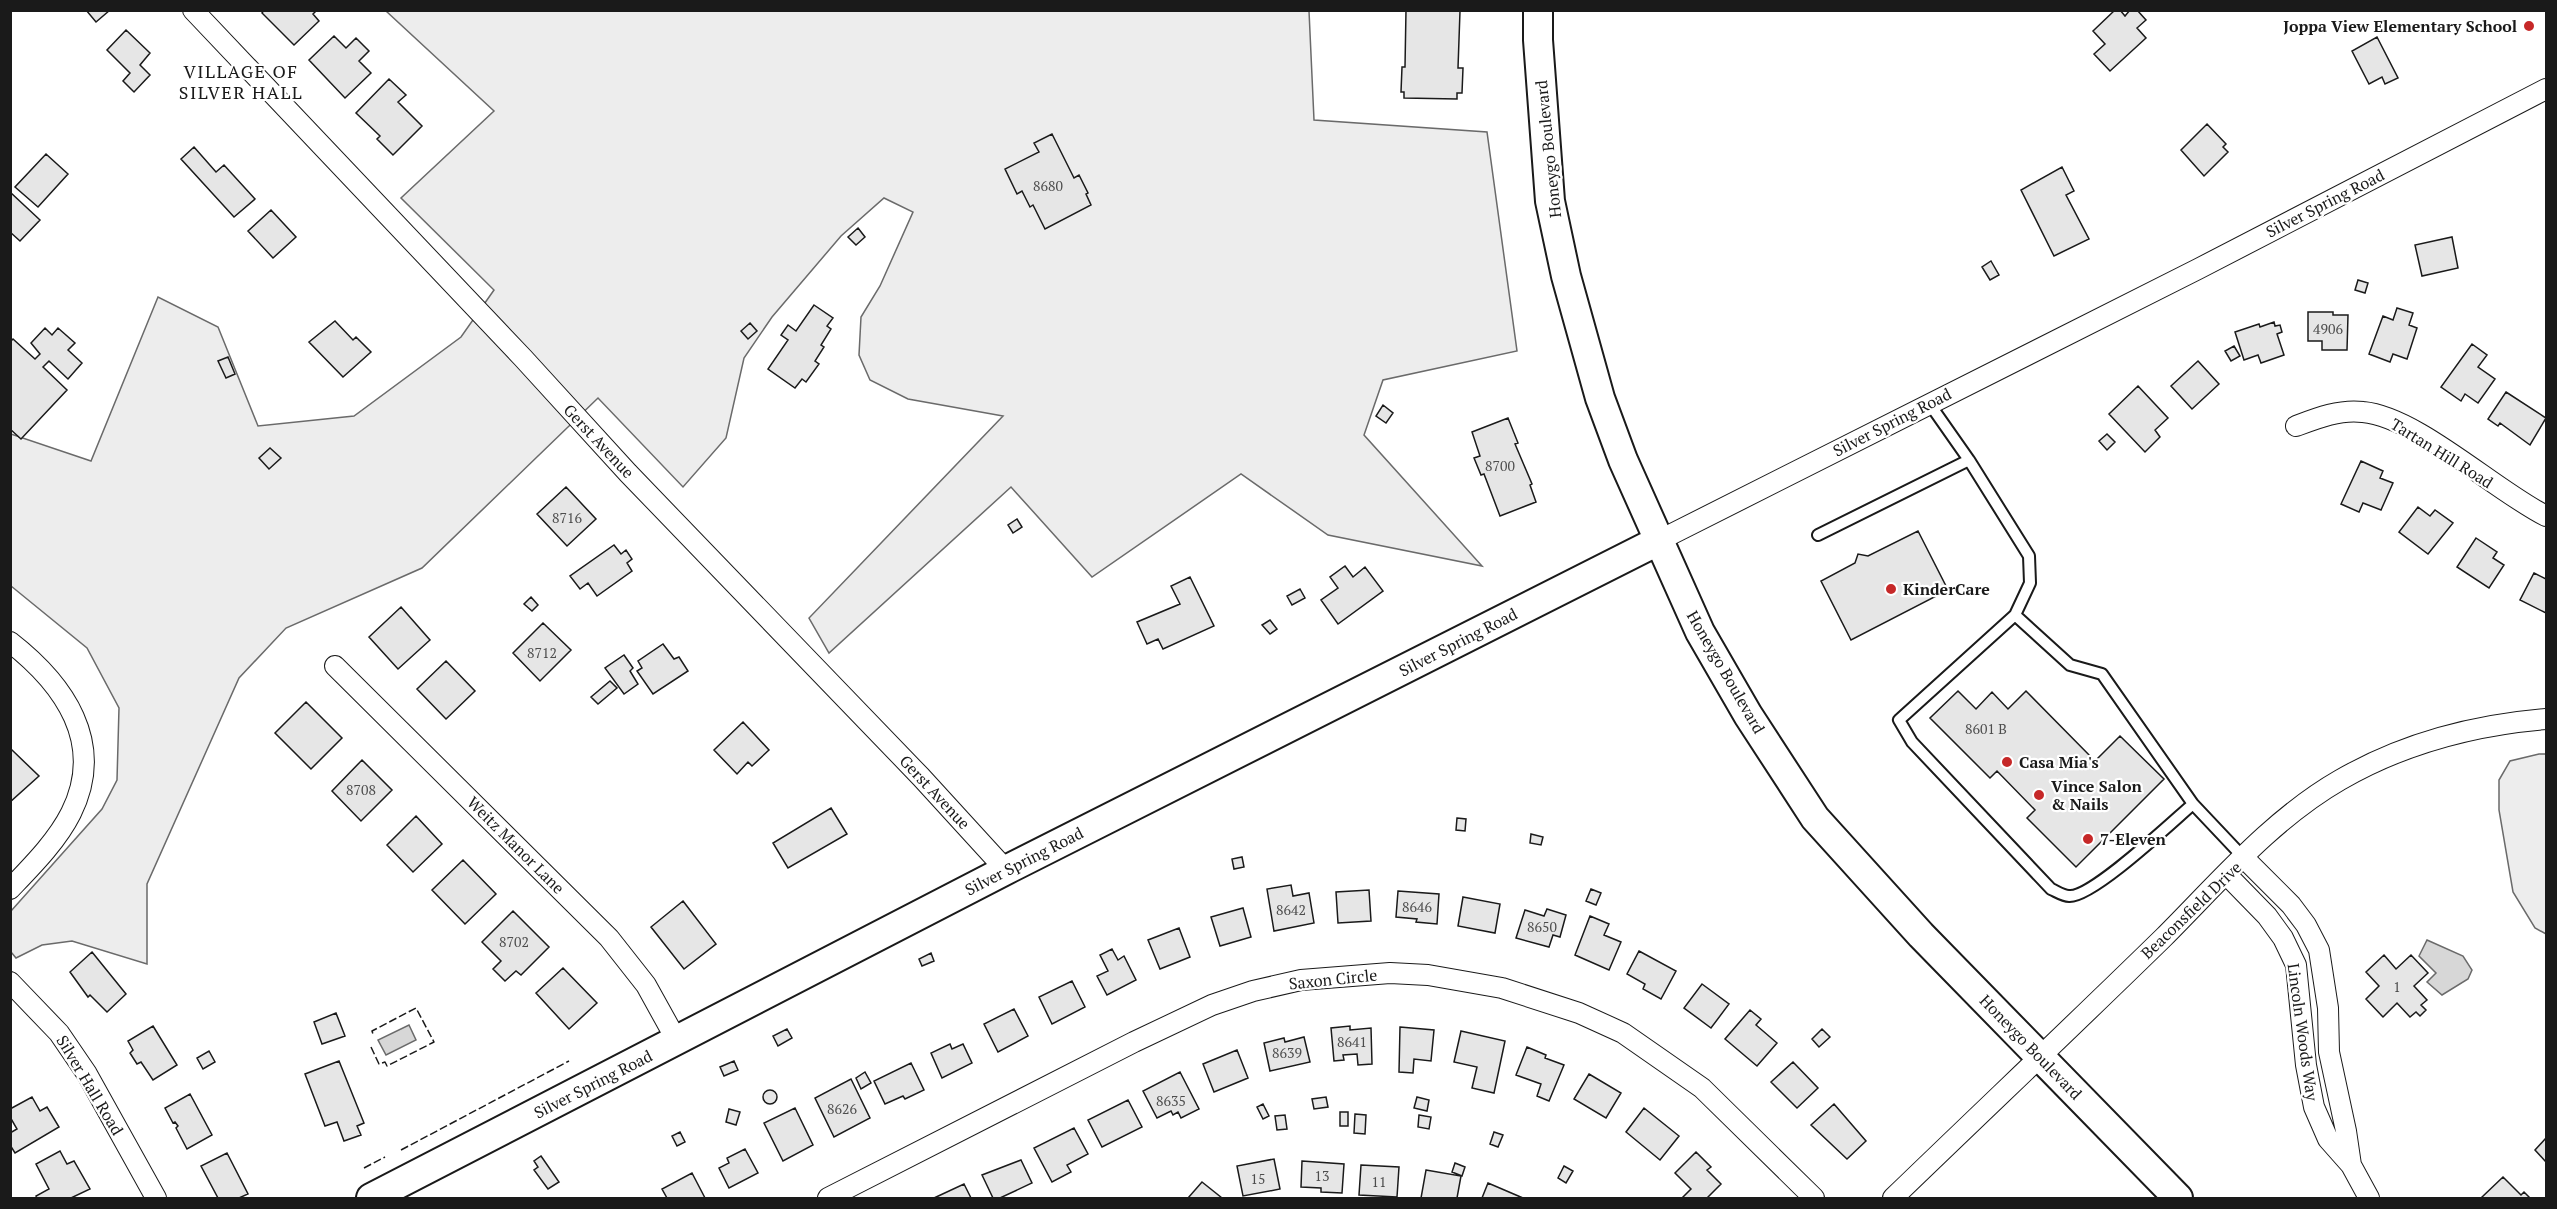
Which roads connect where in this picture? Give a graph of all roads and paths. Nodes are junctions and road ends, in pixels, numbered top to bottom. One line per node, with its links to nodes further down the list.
1 (193, 10): 16 (street, Gerst Avenue)
2 (1538, 10): 9 (main road, Honeygo Boulevard)
3 (2547, 89): 4 (street, Silver Spring Road)
4 (1929, 403): 6 (lane); 9 (street, Silver Spring Road)
5 (2296, 426): 7 (street, Tartan Hill Road)
6 (1969, 460): 8 (lane); 10 (lane)
7 (2547, 516)
8 (1818, 535)
9 (1658, 541): 16 (main road, Silver Spring Road); 21 (main road, Honeygo Boulevard)
10 (2015, 615): 14 (lane); 14 (lane)
11 (10, 642): 18 (street)
12 (335, 666): 20 (street, Weitz Manor Lane)
13 (2547, 719): 15 (street, Beaconsfield Drive)
14 (2193, 804): 15 (lane)
15 (2244, 858): 17 (street, Beaconsfield Drive); 22 (street, Lincoln Woods Way)
16 (1006, 870): 20 (main road, Silver Spring Road)
17 (2227, 875): 21 (street, Beaconsfield Drive); 22 (street, Lincoln Woods Way)
18 (10, 888)
19 (10, 982): 24 (street, Silver Hall Road)
20 (676, 1041): 25 (main road, Silver Spring Road)
21 (2040, 1056): 28 (street, Beaconsfield Drive); 29 (main road, Honeygo Boulevard)
22 (2351, 1165): 30 (street, Lincoln Woods Way)
23 (859, 1192): 26 (street, Saxon Circle); 27 (street, Saxon Circle)
24 (156, 1198)
25 (371, 1198)
26 (828, 1198)
27 (1814, 1198)
28 (1893, 1198)
29 (2177, 1198)
30 (2369, 1198)

